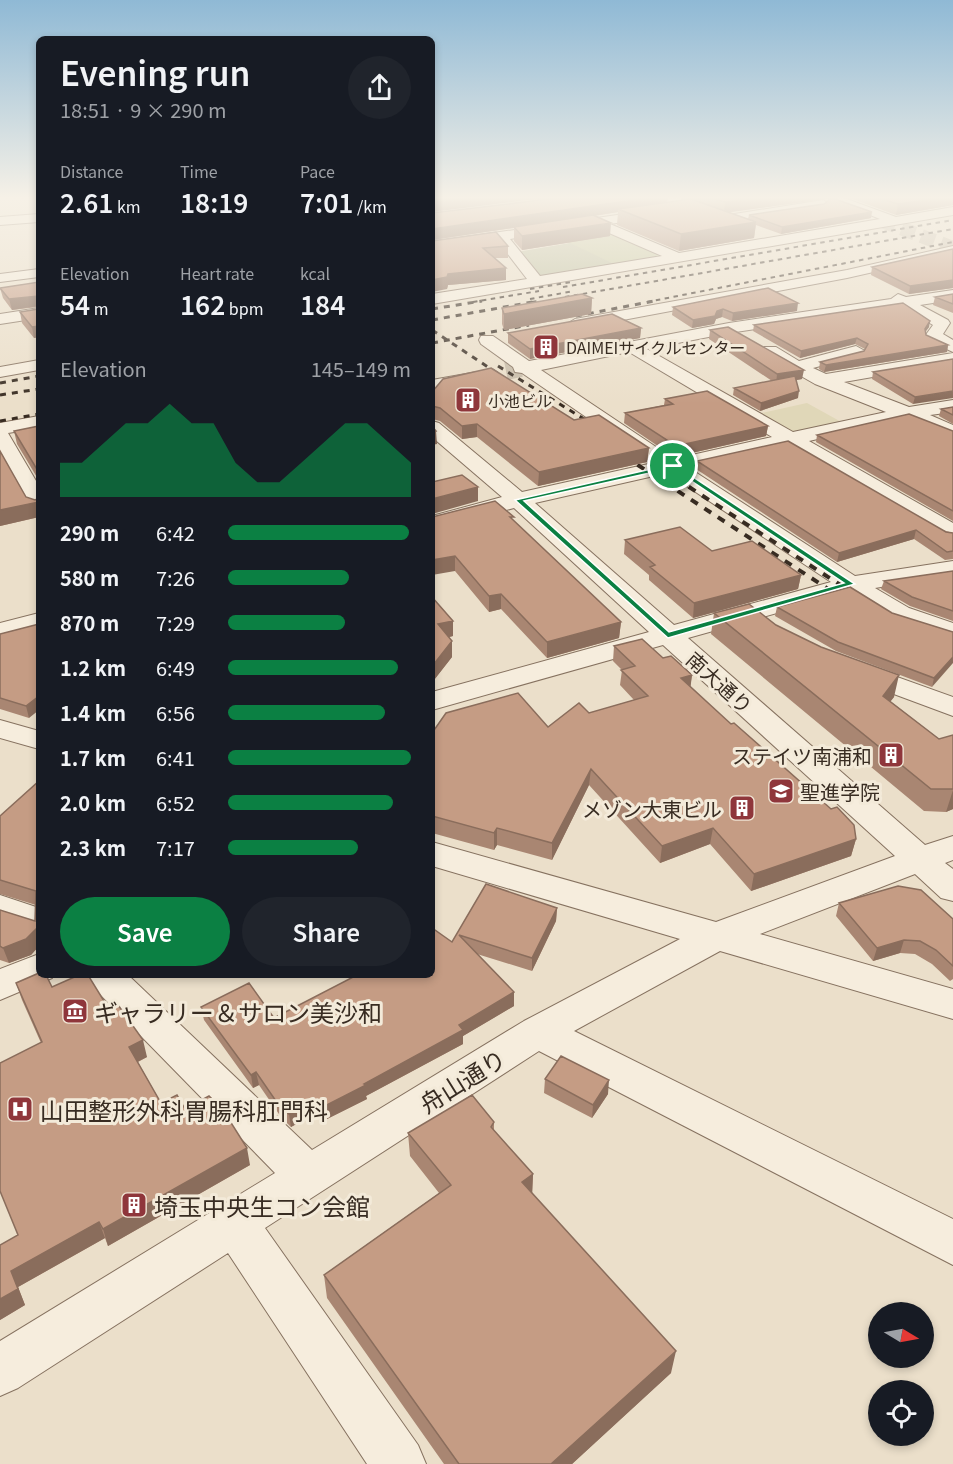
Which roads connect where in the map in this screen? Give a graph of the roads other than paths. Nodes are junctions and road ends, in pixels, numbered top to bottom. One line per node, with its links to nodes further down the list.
1 (525, 266): 7 (street)
2 (629, 266): 7 (street)
3 (883, 266): 5 (street)
4 (36, 273): 6 (street)
5 (847, 274): 10 (street); 11 (street)
6 (0, 278)
7 (537, 282): 9 (street)
8 (953, 295): 10 (street)
9 (435, 299)
10 (904, 302): 15 (street); 18 (street)
11 (684, 303): 14 (street); 15 (street)
12 (36, 313): 13 (street)
13 (0, 319)
14 (556, 327)
15 (729, 328): 17 (street); 22 (street)
16 (510, 335): 23 (street)
17 (630, 346): 23 (street); 35 (street)
18 (953, 347)
19 (855, 351): 22 (street)
20 (953, 358): 26 (street)
21 (36, 366): 24 (street)
22 (795, 367): 26 (street)
23 (513, 370): 36 (street)
24 (0, 372)
25 (479, 376): 27 (street)
26 (821, 380): 29 (street)
27 (440, 385)
28 (953, 406): 29 (street)
29 (906, 414): 33 (street); 35 (street)
30 (36, 423): 31 (street)
31 (0, 429)
32 (435, 430): 39 (street, 南大通り)
33 (953, 432)
34 (0, 436): 37 (street)
35 (794, 439): 36 (street); 41 (street)
36 (673, 466): 39 (street); 43 (street)
37 (19, 470): 38 (street)
38 (36, 500)
39 (518, 500): 40 (street); 49 (street, 南大通り)
40 (435, 522)
41 (953, 533)
42 (953, 568): 43 (street)
43 (851, 584): 44 (street); 48 (street)
44 (750, 612): 47 (street); 49 (street)
45 (36, 622): 46 (street)
46 (0, 631)
47 (774, 631)
48 (953, 632)
49 (668, 635): 51 (street); 55 (street, 南大通り)
50 (839, 663): 52 (street)
51 (435, 700)
52 (953, 707)
53 (0, 729): 54 (street)
54 (36, 739)
55 (936, 854): 57 (street, 南大通り); 60 (street, 舟山通り)
56 (435, 855): 60 (street)
57 (953, 889)
58 (0, 908): 59 (street)
59 (36, 921)
60 (715, 937): 64 (street); 65 (street, 舟山通り)
61 (36, 969): 63 (street)
62 (107, 978): 66 (street)
63 (0, 985)
64 (953, 1004)
65 (538, 1032): 66 (street, 舟山通り); 68 (street)
66 (309, 1177): 67 (street, 舟山通り)
67 (236, 1224): 69 (street, 舟山通り); 70 (street)
68 (953, 1243)
69 (0, 1370)
70 (399, 1464)

